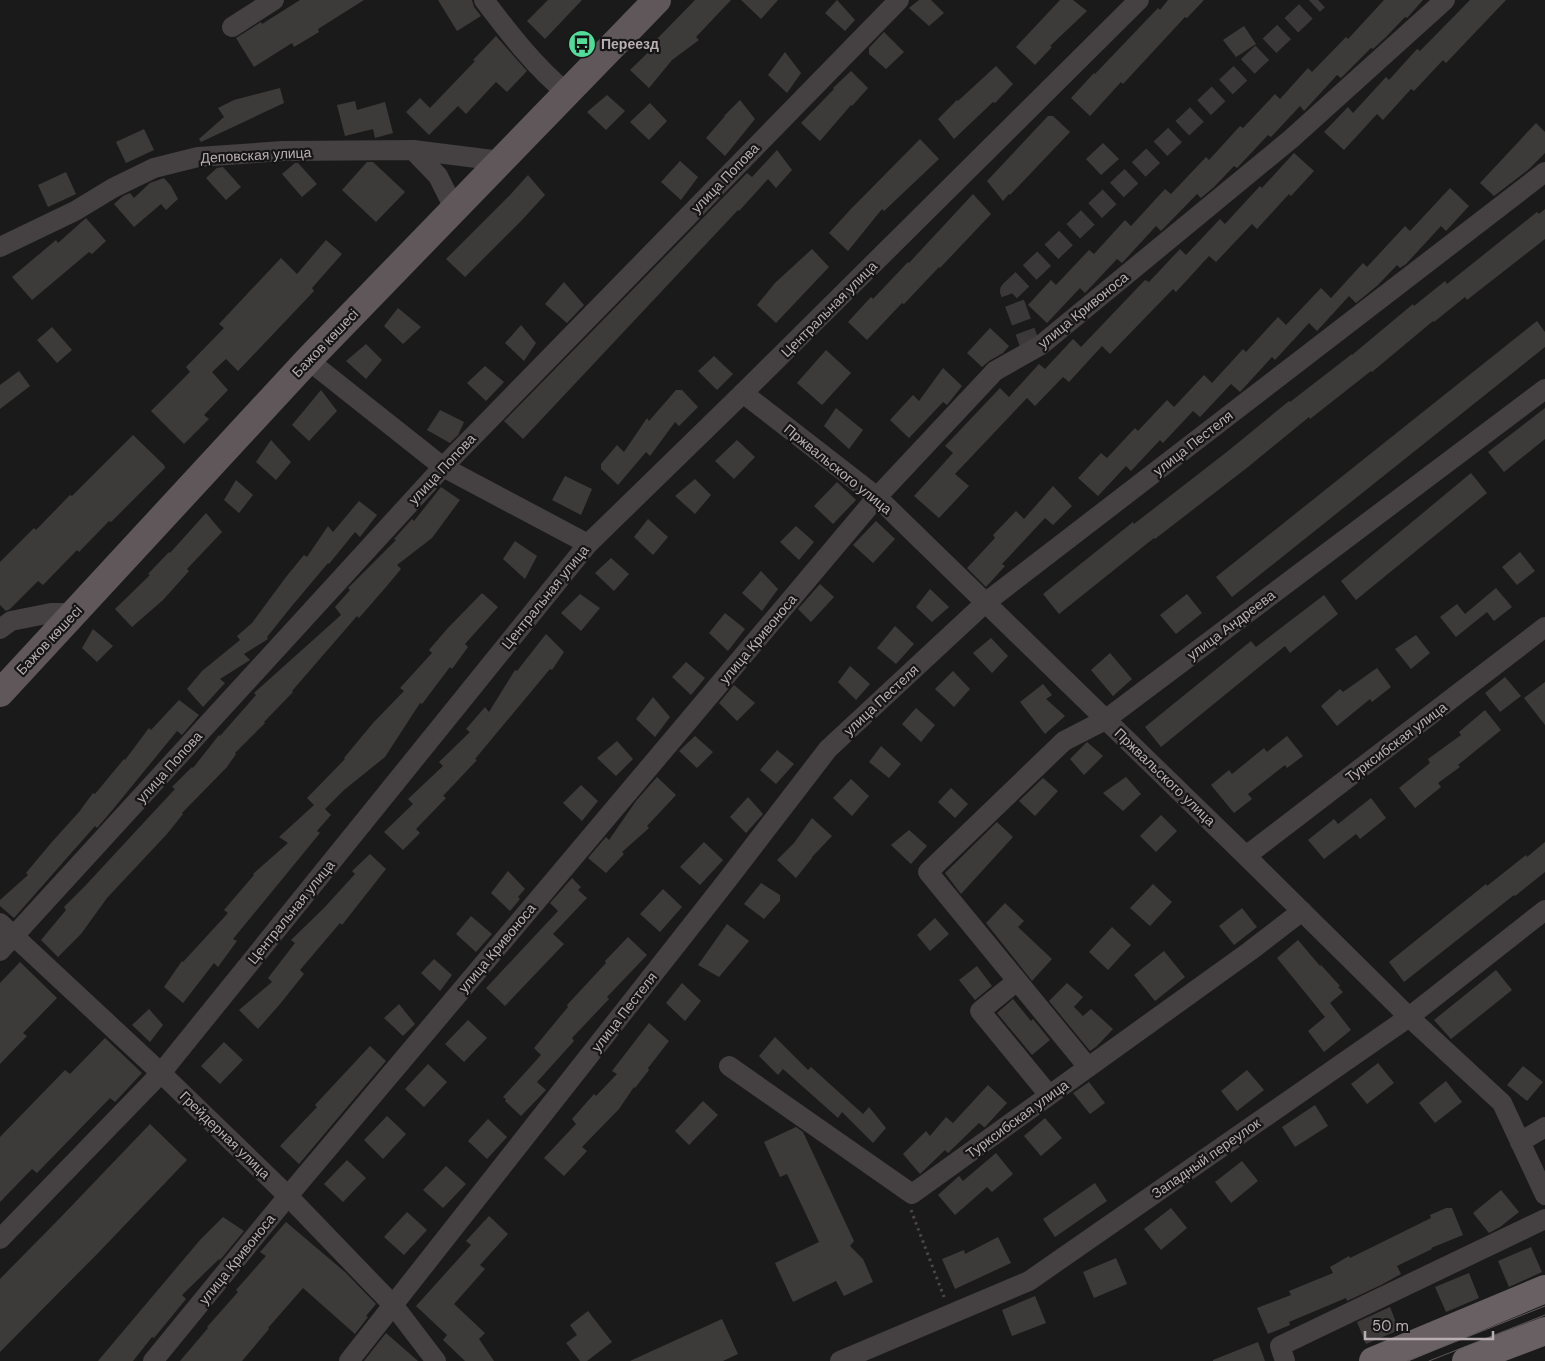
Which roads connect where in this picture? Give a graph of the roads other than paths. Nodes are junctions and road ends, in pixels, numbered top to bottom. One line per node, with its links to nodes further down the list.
1 (274, 0): 7 (street)
2 (484, 0): 8 (street)
3 (657, 0): 8 (main road, Бажов көшесі)
4 (899, 0): 19 (street, улица Попова)
5 (1139, 0): 18 (street, Центральная улица)
6 (1445, 0): 20 (street, улица Кривоноса)
7 (232, 27)
8 (567, 93): 11 (main road, Бажов көшесі)
9 (413, 150): 10 (street, Деповская улица); 13 (street); 15 (street, Деповская улица)
10 (453, 155): 11 (street, Деповская улица); 13 (street)
11 (501, 161): 14 (main road, Бажов көшесі)
12 (1545, 172): 22 (street, улица Пестеля)
13 (438, 176): 14 (street)
14 (454, 208): 16 (main road, Бажов көшесі)
15 (0, 247)
16 (308, 360): 19 (street); 23 (main road, Бажов көшесі)
17 (1545, 389): 27 (street, улица Андреева)
18 (744, 394): 20 (street, Пржвальского улица); 21 (street, Центральная улица)
19 (443, 467): 21 (street); 31 (street, улица Попова)
20 (877, 497): 22 (street, Пржвальского улица); 42 (street, улица Кривоноса)
21 (588, 544): 37 (street, Центральная улица)
22 (985, 603): 27 (street, Пржвальского улица); 46 (street, улица Пестеля)
23 (74, 613): 25 (street); 26 (main road, Бажов көшесі)
24 (1545, 627): 28 (street, Турксибская улица)
25 (0, 629)
26 (0, 693)
27 (1105, 720): 28 (street, Пржвальского улица); 33 (street, улица Андреева)
28 (1246, 856): 30 (street, Пржвальского улица)
29 (1545, 910): 34 (street, Западный переулок)
30 (1302, 911): 34 (street, Пржвальского улица); 36 (street, Турксибская улица)
31 (7, 929): 32 (street, улица Попова); 37 (street, Грейдерная улица)
32 (0, 951)
33 (1017, 981): 36 (street); 38 (street)
34 (1409, 1017): 40 (street, Пржвальского улица); 51 (street, Западный переулок)
35 (729, 1066): 38 (street, Турксибская улица)
36 (1088, 1067): 38 (street, Турксибская улица)
37 (161, 1073): 42 (street, Грейдерная улица); 44 (street, Центральная улица)
38 (1049, 1095)
39 (1545, 1127): 40 (street)
40 (1520, 1142): 41 (street, Пржвальского улица)
41 (1545, 1195)
42 (288, 1196): 46 (street, Грейдерная улица); 48 (street, улица Кривоноса)
43 (1545, 1219): 52 (street)
44 (0, 1239)
45 (1545, 1289): 53 (highway)
46 (394, 1306): 49 (street, улица Пестеля); 50 (street, Грейдерная улица)
47 (1545, 1331): 54 (highway)
48 (152, 1361)
49 (350, 1361)
50 (436, 1361)
51 (840, 1361)
52 (1285, 1361)
53 (1373, 1361)
54 (1466, 1361)

